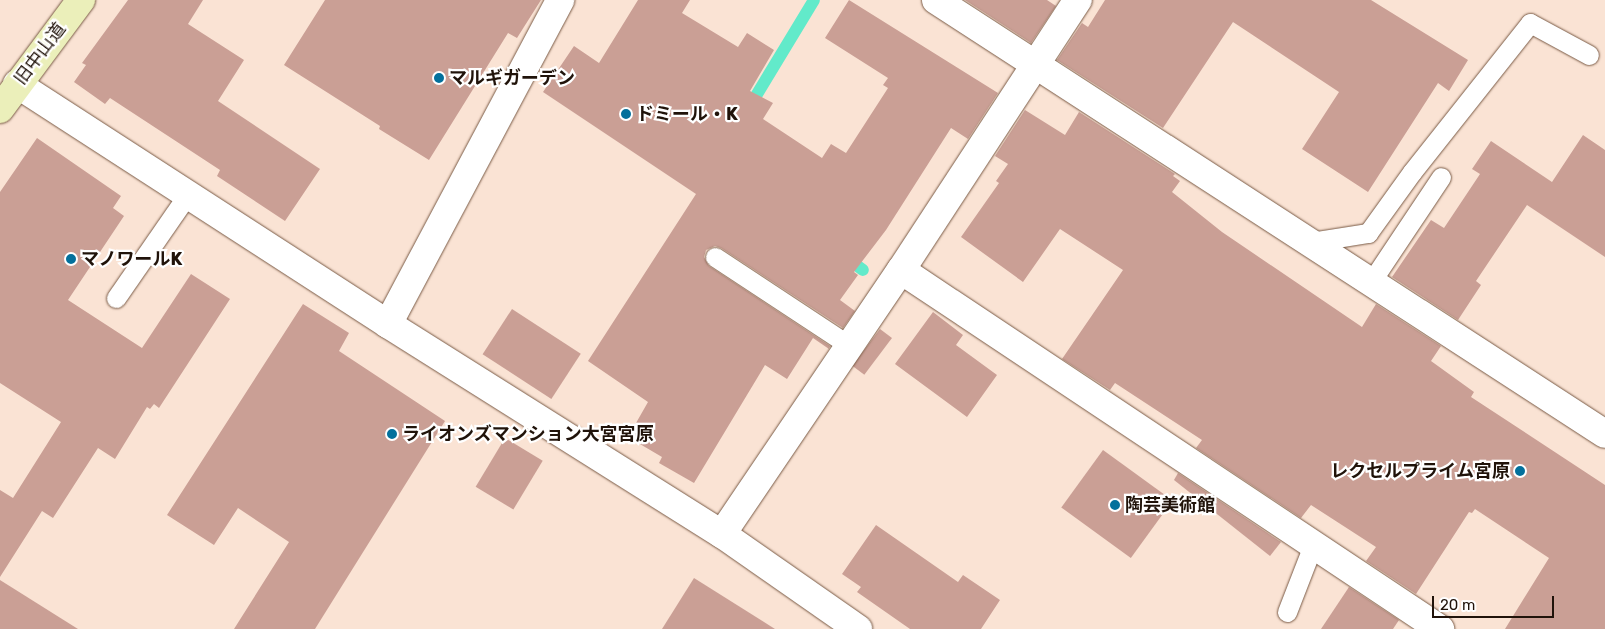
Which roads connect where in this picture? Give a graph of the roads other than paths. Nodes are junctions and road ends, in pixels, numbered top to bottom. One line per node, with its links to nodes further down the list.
1 (81, 0): 7 (main road, 旧中山道)
2 (560, 0): 16 (street)
3 (936, 0): 6 (street)
4 (1078, 0): 6 (street)
5 (1589, 55): 11 (lane)
6 (1037, 64): 11 (street); 13 (street)
7 (17, 84): 8 (main road, 旧中山道); 10 (street)
8 (0, 109)
9 (1441, 177): 14 (lane)
10 (188, 194): 15 (lane); 16 (street)
11 (1311, 242): 14 (street)
12 (715, 257): 17 (lane)
13 (901, 270): 17 (street); 20 (street)
14 (1371, 282): 18 (street)
15 (116, 298)
16 (388, 324): 19 (street)
17 (850, 346): 19 (street)
18 (1605, 434)
19 (722, 534): 22 (street)
20 (1313, 545): 21 (lane); 23 (street)
21 (1287, 612)
22 (858, 629)
23 (1440, 629)

